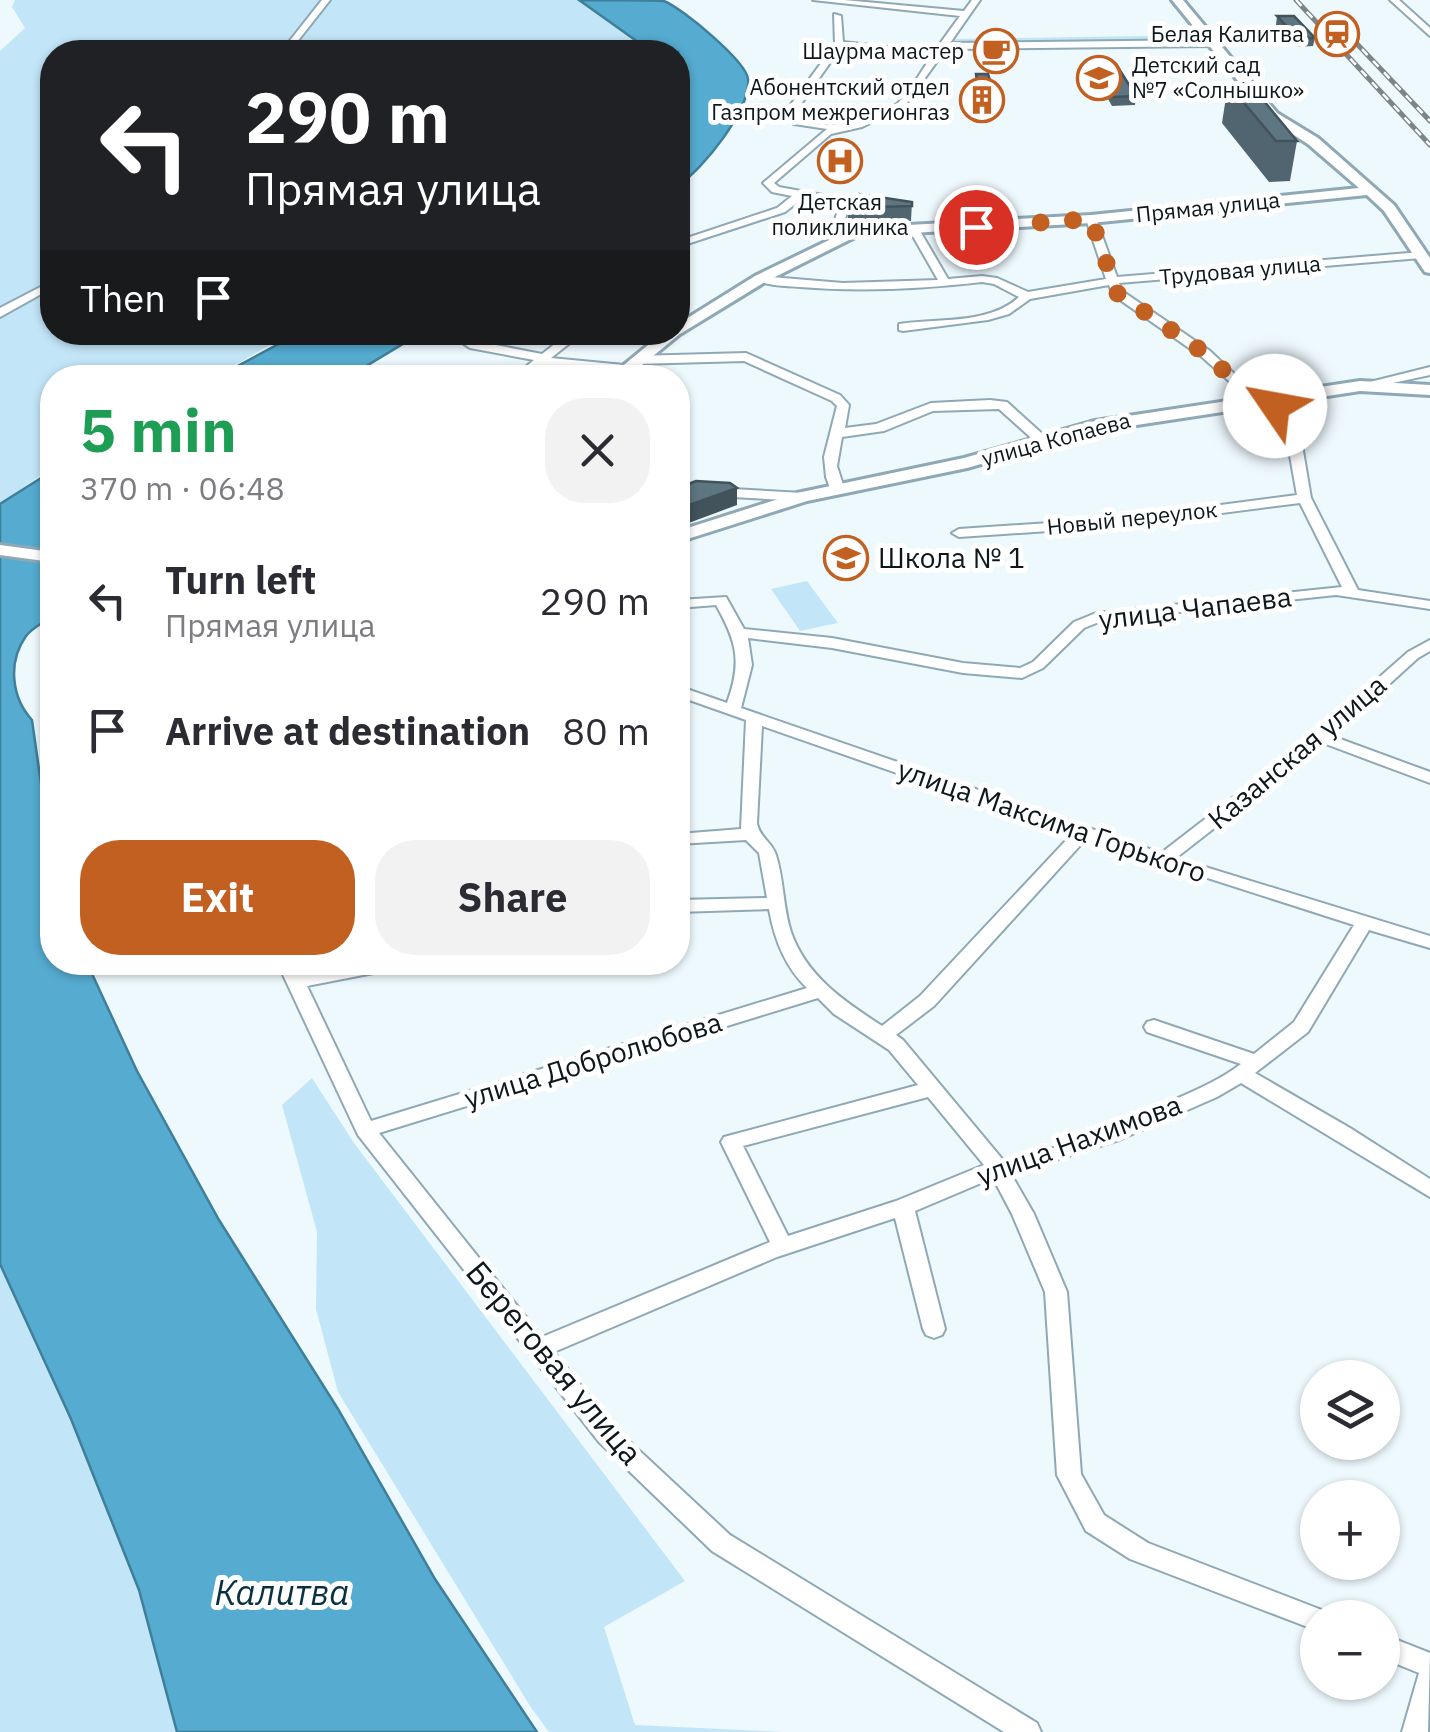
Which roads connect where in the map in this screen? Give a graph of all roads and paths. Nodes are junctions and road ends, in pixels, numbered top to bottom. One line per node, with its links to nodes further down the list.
1 (326, 0): 13 (street)
2 (818, 0): 8 (street)
3 (976, 0): 8 (street)
4 (1177, 0): 12 (main road)
5 (1394, 0): 6 (street)
6 (1409, 12): 7 (street); 10 (street)
7 (1430, 12)
8 (966, 14): 11 (street)
9 (837, 16): 14 (street)
10 (1430, 33)
11 (950, 36): 12 (street); 15 (street)
12 (1208, 38): 15 (street); 17 (main road)
13 (294, 40)
14 (839, 44): 15 (street); 16 (street)
15 (938, 51): 16 (street)
16 (844, 128): 18 (street)
17 (1370, 191): 19 (main road, Прямая улица); 23 (main road)
18 (800, 195): 21 (street); 22 (street)
19 (1091, 219): 20 (main road, Прямая улица); 25 (street)
20 (915, 231): 21 (main road, Прямая улица); 26 (street)
21 (844, 235): 24 (main road, Прямая улица)
22 (690, 240)
23 (1426, 262): 25 (street, Трудовая улица)
24 (760, 278): 26 (street, Трудовая улица); 30 (main road, Прямая улица)
25 (1112, 282): 28 (street, Трудовая улица); 43 (street)
26 (945, 283): 28 (street, Трудовая улица)
27 (40, 291): 29 (street)
28 (1026, 296): 31 (street)
29 (0, 313)
30 (690, 323)
31 (903, 328)
32 (476, 345): 35 (street)
33 (562, 345): 35 (street)
34 (658, 345): 38 (main road, Прямая улица)
35 (542, 361): 36 (street); 37 (street)
36 (536, 365)
37 (584, 365)
38 (631, 365)
39 (676, 365): 44 (street)
40 (1430, 371): 41 (street)
41 (1360, 386): 42 (main road, улица Копаева); 43 (main road, улица Копаева)
42 (1430, 390)
43 (1264, 401): 45 (main road, улица Копаева); 49 (street)
44 (840, 434): 45 (street); 46 (street)
45 (1042, 440): 46 (main road, улица Копаева)
46 (837, 488): 48 (main road, улица Копаева)
47 (690, 491): 48 (street, улица Копаева)
48 (802, 497): 50 (main road, улица Копаева)
49 (1304, 498): 51 (street, Новый переулок); 54 (street)
50 (690, 533)
51 (960, 533)
52 (0, 550): 53 (main road)
53 (40, 556)
54 (1352, 593): 56 (street, улица Чапаева); 57 (street, улица Чапаева)
55 (690, 603): 57 (street)
56 (1430, 605)
57 (741, 633): 60 (street)
58 (1430, 645): 62 (street, Казанская улица)
59 (690, 695): 60 (street, улица Максима Горького)
60 (732, 710): 61 (street, улица Максима Горького)
61 (754, 717): 64 (street, улица Максима Горького); 65 (street)
62 (1321, 737): 63 (street); 67 (street, Казанская улица)
63 (1430, 778)
64 (1082, 833): 67 (street, улица Максима Горького); 75 (street)
65 (750, 834): 66 (street); 68 (street)
66 (690, 837)
67 (1164, 860): 70 (street, улица Максима Горького)
68 (775, 904): 69 (street); 73 (street)
69 (690, 906)
70 (1365, 922): 71 (street, улица Максима Горького); 76 (street, улица Нахимова)
71 (1430, 942)
72 (292, 975): 78 (street, Береговая улица)
73 (821, 990): 75 (street); 78 (street, улица Добролюбова)
74 (1154, 1027): 76 (street)
75 (882, 1036): 77 (street)
76 (1249, 1068): 79 (street, улица Нахимова); 80 (street)
77 (930, 1089): 79 (street); 82 (street)
78 (365, 1130): 84 (street, Береговая улица)
79 (998, 1168): 81 (street, улица Нахимова); 85 (street)
80 (1430, 1190)
81 (903, 1208): 82 (street, улица Нахимова); 83 (street)
82 (782, 1246): 84 (street, улица Нахимова)
83 (934, 1329)
84 (537, 1350): 88 (street, Береговая улица)
85 (1300, 1613)
86 (1400, 1658): 87 (street)
87 (1429, 1677): 89 (street)
88 (1028, 1732)
89 (1415, 1732)

